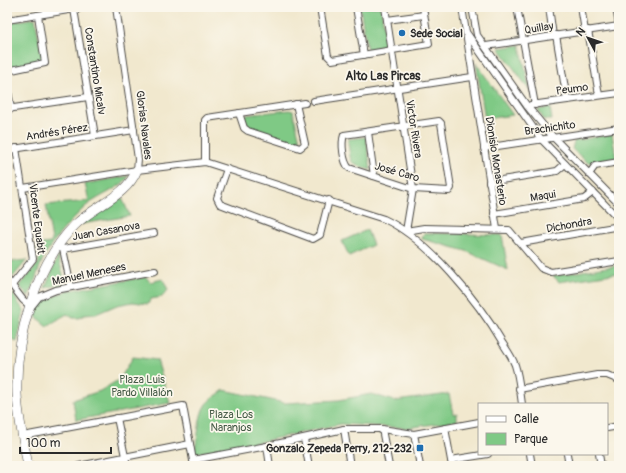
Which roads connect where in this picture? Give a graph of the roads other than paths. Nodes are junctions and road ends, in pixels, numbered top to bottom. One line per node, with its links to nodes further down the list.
1 (87, 7): 13 (street)
2 (116, 7): 43 (street, Glorias Navales)
3 (320, 7): 25 (street)
4 (356, 7): 25 (street)
5 (385, 7): 17 (street, Victor Rivera)
6 (423, 7): 15 (street)
7 (462, 7): 20 (street, Dionisio Monasterio)
8 (472, 7): 23 (street)
9 (517, 7): 22 (street)
10 (549, 7): 21 (street)
11 (581, 7): 19 (street)
12 (616, 7): 18 (street)
13 (74, 9): 14 (street); 32 (street, Constantino Micalv)
14 (38, 15): 16 (street); 26 (street)
15 (424, 15): 17 (street); 24 (street)
16 (7, 20)
17 (387, 20): 24 (street, Victor Rivera)
18 (619, 26): 19 (street, Quillay)
19 (587, 31): 21 (street, Quillay); 31 (street)
20 (466, 32): 27 (street, Dionisio Monasterio); 47 (street)
21 (555, 36): 22 (street, Quillay); 33 (street)
22 (522, 41): 23 (street, Quillay); 37 (street)
23 (486, 46): 38 (street)
24 (392, 51): 25 (street); 29 (street, Victor Rivera)
25 (364, 55)
26 (7, 70)
27 (472, 77): 29 (street); 49 (street, Dionisio Monasterio)
28 (7, 85): 39 (street)
29 (397, 88): 34 (street); 41 (street, Victor Rivera)
30 (619, 92): 31 (street, Peumo)
31 (599, 95): 33 (street, Peumo)
32 (88, 97): 39 (street); 45 (street, Constantino Micalv)
33 (567, 100): 37 (street, Peumo)
34 (314, 102)
35 (305, 103): 36 (street)
36 (296, 104): 40 (street); 40 (street)
37 (535, 105): 38 (street, Peumo)
38 (527, 106): 46 (street)
39 (9, 109)
40 (239, 113): 51 (street)
41 (403, 126): 44 (street, José Caro); 60 (street, Victor Rivera); 60 (street, José Caro)
42 (619, 128): 46 (street, Brachichito)
43 (134, 130): 45 (street, Andrés Pérez); 55 (street, Glorias Navales)
44 (368, 132): 57 (street); 57 (street, José Caro)
45 (95, 136): 48 (street, Andrés Pérez)
46 (553, 137): 47 (street, Brachichito); 56 (street)
47 (541, 139): 49 (street, Brachichito); 53 (street)
48 (16, 148): 50 (street, Andrés Pérez); 59 (street, Vicente Equabit)
49 (484, 148): 58 (street, Dionisio Monasterio)
50 (7, 150)
51 (205, 162): 54 (street); 55 (street)
52 (619, 162): 56 (street)
53 (565, 164): 58 (street); 61 (street)
54 (228, 169): 62 (street); 62 (street)
55 (137, 170): 59 (street); 71 (street, Glorias Navales)
56 (589, 174): 63 (street)
57 (374, 176): 60 (street, José Caro)
58 (489, 182): 64 (street, Dionisio Monasterio)
59 (23, 188): 75 (street, Vicente Equabit)
60 (413, 189): 68 (street, Victor Rivera)
61 (593, 192): 64 (street, Maqui); 65 (street)
62 (329, 200): 68 (street)
63 (618, 202)
64 (494, 214): 67 (street, Dionisio Monasterio)
65 (619, 219)
66 (619, 222): 70 (street, Dichondra)
67 (496, 229): 68 (street); 70 (street)
68 (406, 231): 79 (street)
69 (154, 233): 71 (street, Juan Casanova)
70 (521, 243): 72 (street)
71 (60, 247): 76 (street, Juan Casanova); 77 (street, Glorias Navales)
72 (619, 261)
73 (155, 271): 76 (street, Manuel Meneses)
74 (7, 279): 75 (street)
75 (12, 285): 77 (street)
76 (71, 287): 77 (street, Manuel Meneses)
77 (31, 307): 89 (street, Glorias Navales)
78 (619, 380): 79 (street)
79 (519, 389): 80 (street)
80 (522, 403)
81 (117, 418): 89 (street); 91 (street); 97 (street)
82 (478, 422): 84 (street)
83 (619, 426): 85 (street)
84 (445, 428): 88 (street); 99 (street)
85 (608, 428)
86 (344, 429): 87 (street); 90 (street); 105 (street)
87 (382, 429): 88 (street); 106 (street)
88 (414, 434): 107 (street)
89 (24, 436): 100 (street, Glorias Navales)
90 (304, 439): 92 (street); 104 (street)
91 (190, 444): 97 (street); 98 (street)
92 (267, 446): 98 (street); 103 (street)
93 (484, 455): 99 (street)
94 (530, 455): 108 (street)
95 (567, 455): 109 (street)
96 (599, 455): 110 (street)
97 (125, 457): 101 (street); 102 (street)
98 (193, 463)
99 (451, 463)
100 (28, 466)
101 (79, 466)
102 (127, 466)
103 (270, 466)
104 (309, 466)
105 (350, 466)
106 (388, 466)
107 (420, 466)
108 (532, 466)
109 (568, 466)
110 (601, 466)

